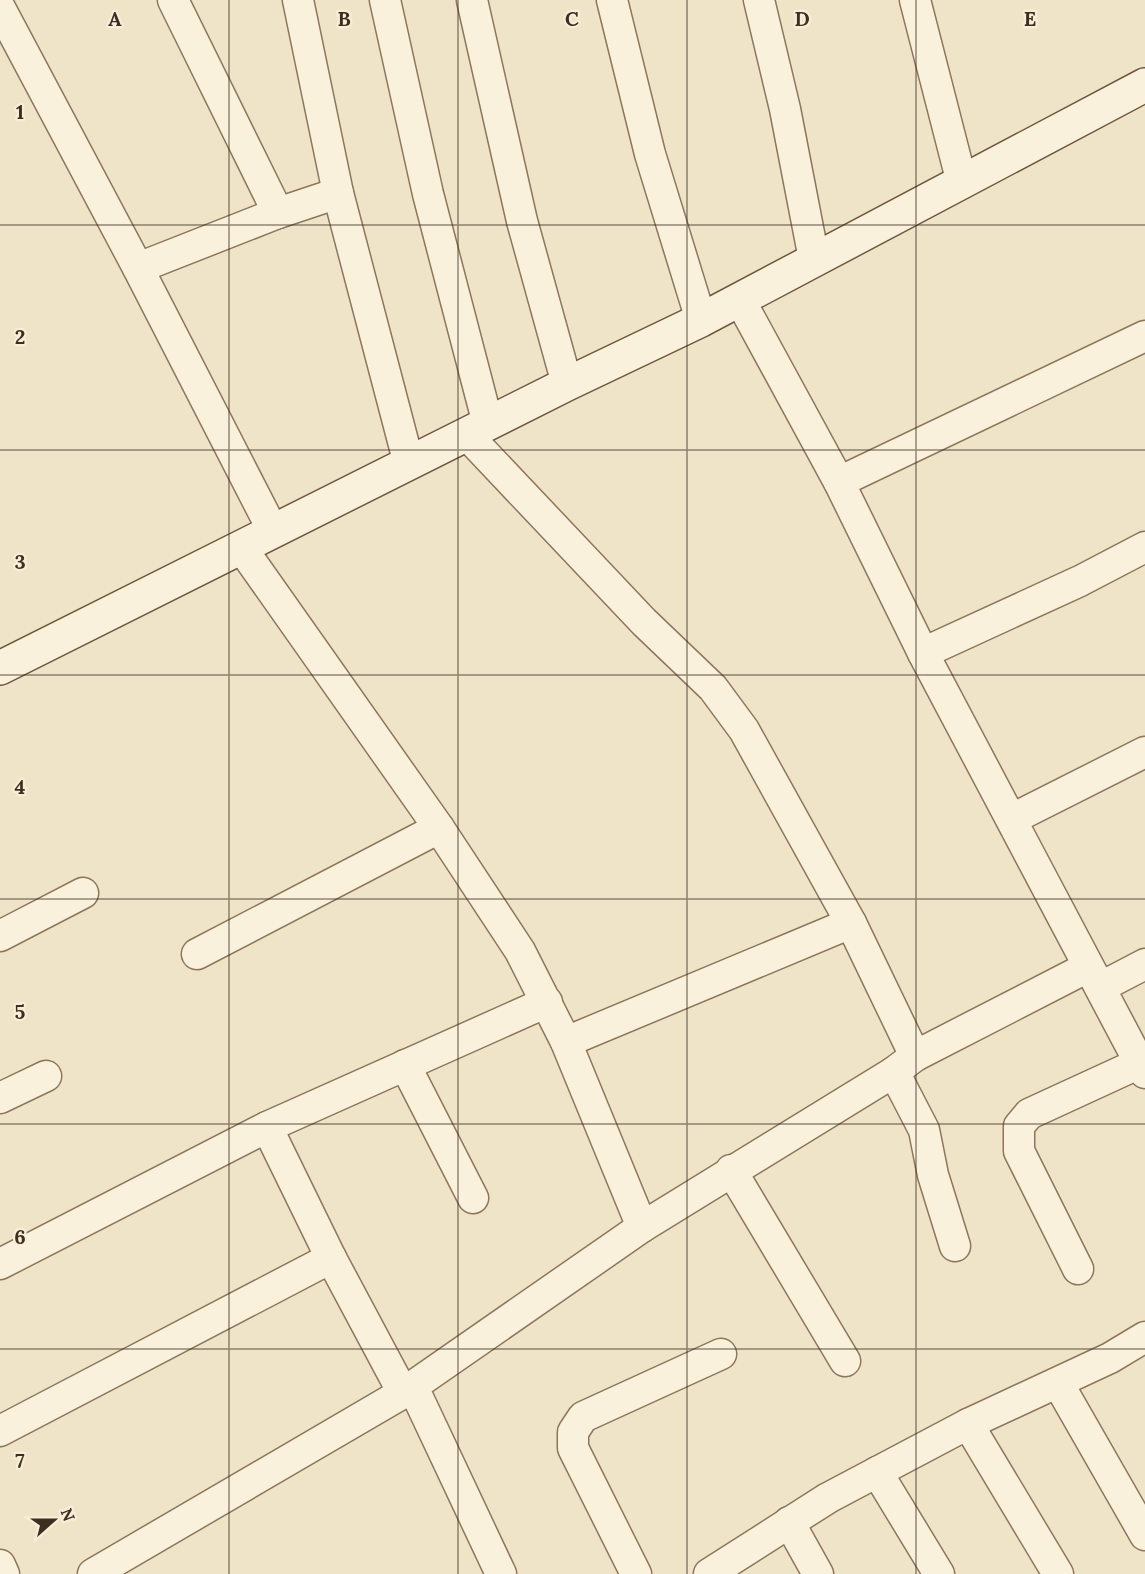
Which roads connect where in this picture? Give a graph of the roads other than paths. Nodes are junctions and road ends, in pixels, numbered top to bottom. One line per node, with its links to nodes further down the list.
1 (173, 0): 12 (street)
2 (298, 0): 11 (street)
3 (385, 0): 19 (street)
4 (472, 0): 18 (street)
5 (612, 0): 16 (street)
6 (759, 0): 13 (street)
7 (915, 0): 10 (street)
8 (0, 8): 14 (street)
9 (1145, 85): 10 (street)
10 (962, 183): 13 (street)
11 (338, 193): 12 (street); 20 (street)
12 (278, 213): 14 (street)
13 (814, 259): 15 (street)
14 (138, 268): 22 (street)
15 (740, 300): 16 (street); 21 (street)
16 (701, 320): 18 (street)
17 (1145, 336): 21 (street)
18 (567, 384): 19 (street)
19 (478, 429): 20 (street); 31 (street)
20 (409, 464): 22 (street)
21 (839, 482): 25 (street)
22 (273, 531): 23 (street)
23 (241, 547): 26 (street); 29 (street)
24 (1145, 547): 25 (street)
25 (923, 653): 28 (street)
26 (0, 668)
27 (1145, 752): 28 (street)
28 (1012, 819): 35 (street)
29 (440, 828): 33 (street); 36 (street)
30 (83, 893): 32 (street)
31 (851, 923): 37 (street); 38 (street)
32 (0, 936)
33 (197, 954)
34 (1145, 964): 35 (street)
35 (1095, 977): 38 (street); 40 (street)
36 (547, 1002): 37 (street); 39 (street)
37 (566, 1042): 46 (street)
38 (904, 1064): 44 (street); 47 (street)
39 (405, 1065): 43 (street); 45 (street)
40 (1143, 1068): 50 (street)
41 (46, 1076): 42 (street)
42 (0, 1098)
43 (267, 1127): 48 (street); 49 (street)
44 (731, 1170): 46 (street); 53 (street)
45 (473, 1198)
46 (642, 1227): 55 (street)
47 (955, 1246)
48 (331, 1258): 55 (street); 57 (street)
49 (0, 1264)
50 (1078, 1269)
51 (1145, 1337): 54 (street)
52 (721, 1354): 66 (street)
53 (845, 1361)
54 (1058, 1383): 56 (street); 60 (street)
55 (408, 1390): 64 (street); 65 (street)
56 (968, 1424): 58 (street); 69 (street)
57 (0, 1431)
58 (877, 1472): 59 (street); 68 (street)
59 (789, 1522): 62 (street); 67 (street)
60 (1145, 1535)
61 (0, 1565): 63 (street)
62 (711, 1573)
63 (4, 1574)
64 (93, 1574)
65 (501, 1574)
66 (636, 1574)
67 (818, 1574)
68 (939, 1574)
69 (1058, 1574)

